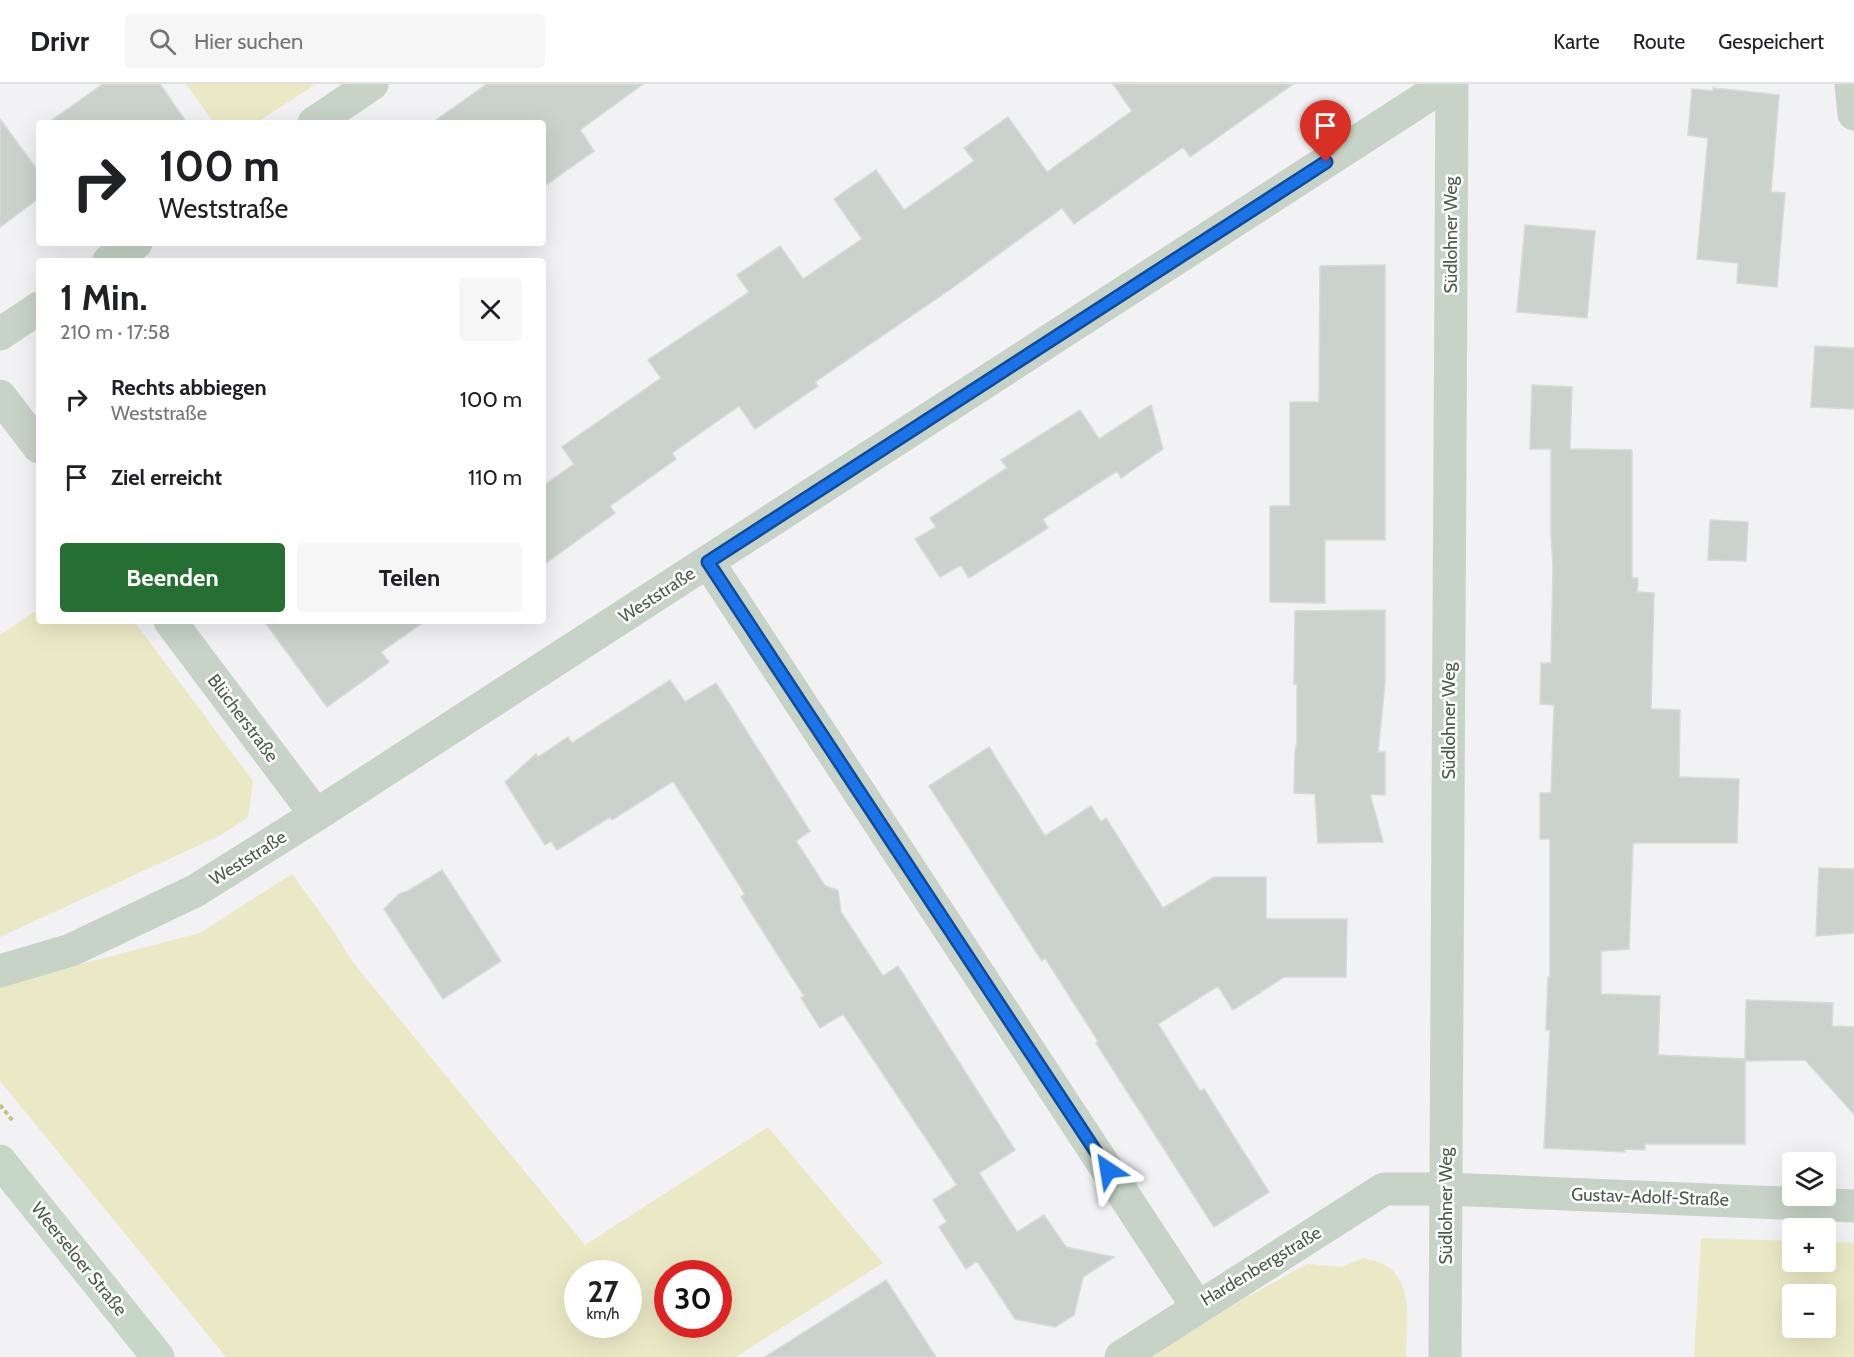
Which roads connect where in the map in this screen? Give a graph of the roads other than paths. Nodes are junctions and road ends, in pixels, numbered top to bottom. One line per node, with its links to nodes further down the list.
1 (372, 84): 6 (street)
2 (1446, 84): 13 (street, Weststraße)
3 (1452, 84): 18 (street, Südlohner Weg)
4 (1851, 84): 5 (street)
5 (1854, 114)
6 (318, 120)
7 (131, 246): 8 (street)
8 (113, 258)
9 (36, 310): 10 (street)
10 (0, 334)
11 (0, 396): 12 (street)
12 (36, 443)
13 (708, 562): 15 (street, Weststraße); 20 (street, Hardenbergstraße)
14 (172, 624): 15 (street, Blücherstraße)
15 (316, 815): 16 (street, Weststraße)
16 (0, 971)
17 (0, 1161): 21 (street, Weerseloer Straße)
18 (1447, 1189): 19 (street, Gustav-Adolf-Straße); 20 (street, Hardenbergstraße); 23 (street, Südlohner Weg)
19 (1854, 1206)
20 (1198, 1308): 22 (street)
21 (158, 1357)
22 (1121, 1357)
23 (1445, 1357)

